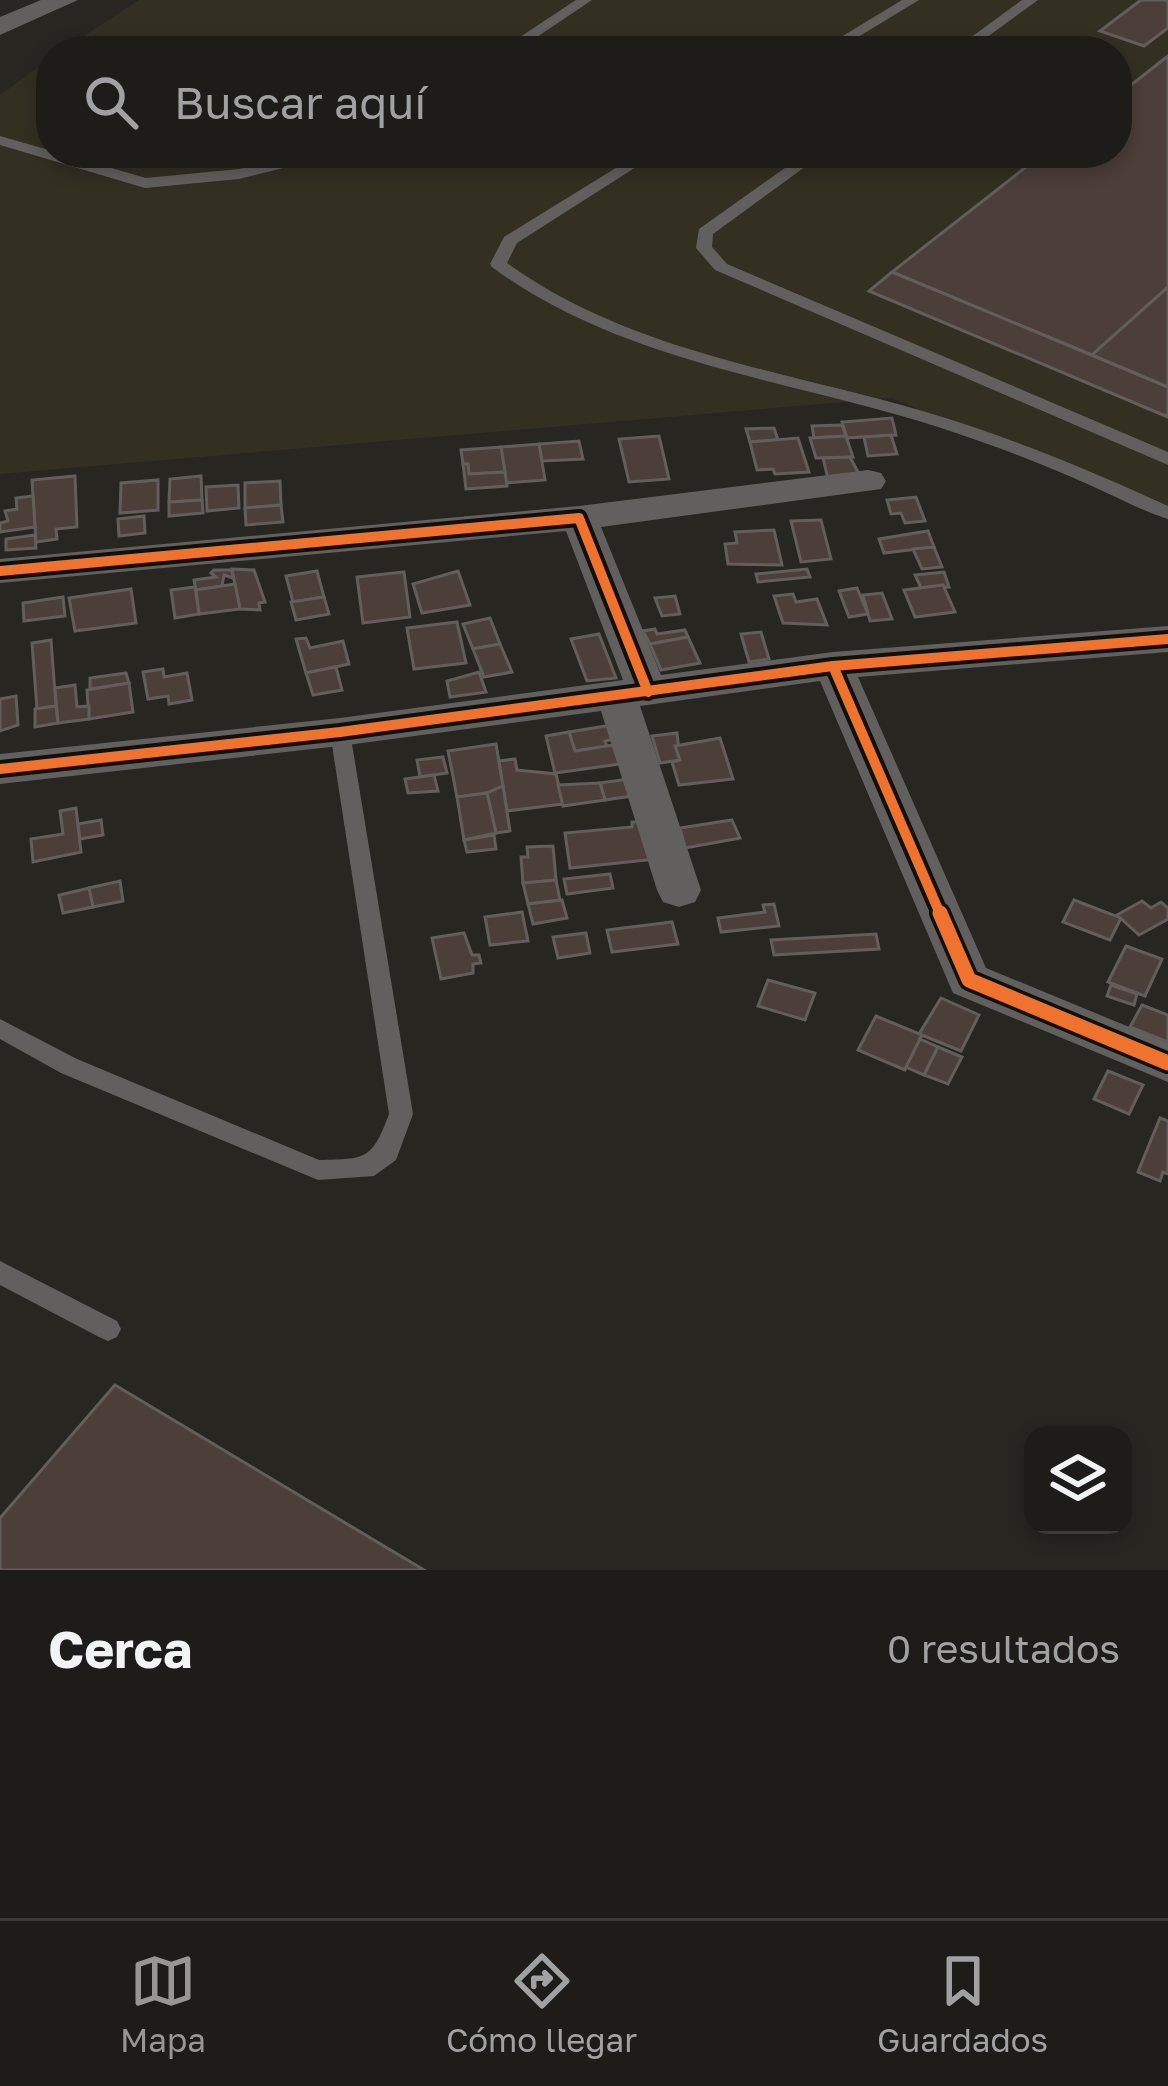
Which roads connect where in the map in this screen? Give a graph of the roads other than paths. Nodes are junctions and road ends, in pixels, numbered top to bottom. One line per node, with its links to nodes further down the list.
1 (64, 0): 5 (street)
2 (585, 0): 6 (lane)
3 (912, 0): 7 (lane)
4 (1031, 0): 8 (lane)
5 (0, 27)
6 (529, 36)
7 (851, 36)
8 (980, 36)
9 (0, 140): 10 (lane)
10 (36, 151)
11 (94, 168): 12 (lane)
12 (267, 168)
13 (626, 168): 17 (lane)
14 (795, 168): 15 (lane)
15 (1168, 460)
16 (868, 481): 18 (street)
17 (1168, 513)
18 (579, 518): 19 (street); 22 (street)
19 (0, 571)
20 (1168, 639): 21 (street)
21 (833, 666): 22 (street); 27 (street)
22 (633, 694): 23 (street); 25 (street)
23 (340, 732): 24 (street); 26 (lane)
24 (0, 770)
25 (680, 890)
26 (0, 1028)
27 (1168, 1063)
28 (0, 1272): 29 (lane)
29 (108, 1330)

